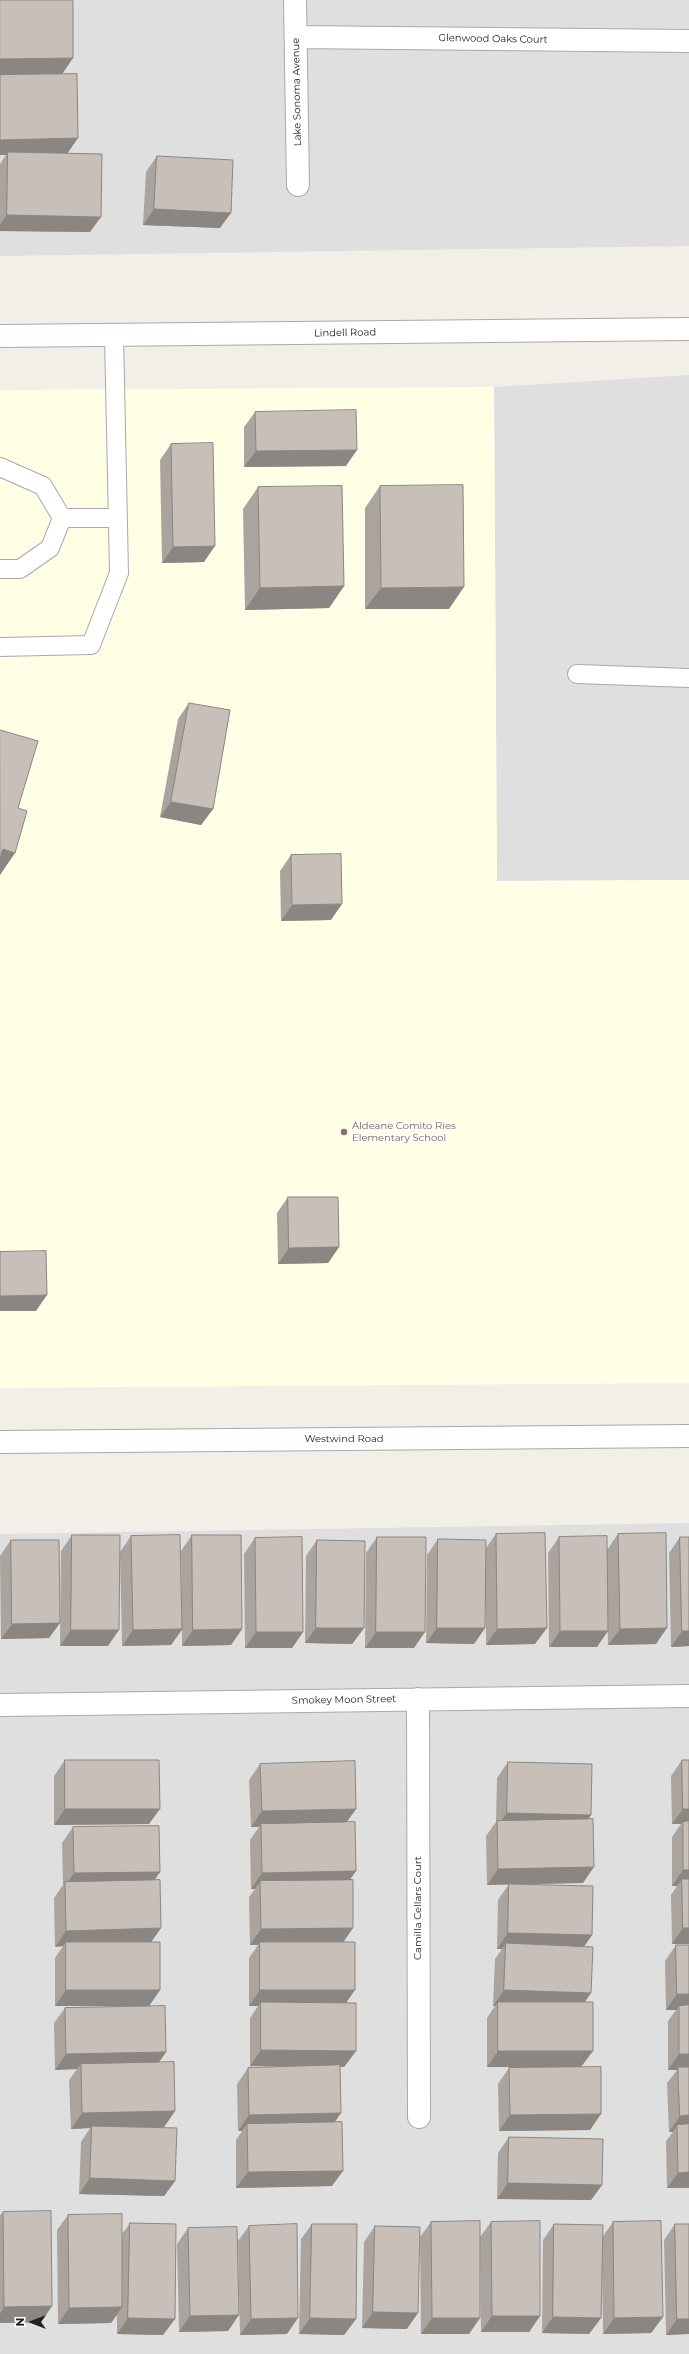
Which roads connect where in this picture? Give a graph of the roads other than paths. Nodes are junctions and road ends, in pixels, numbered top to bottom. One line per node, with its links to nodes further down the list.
1 (296, 0): 2 (street, Lake Sonoma Avenue)
2 (296, 37): 3 (street, Glenwood Oaks Court); 4 (street, Lake Sonoma Avenue)
3 (689, 41)
4 (298, 185)
5 (689, 329): 6 (street, Lindell Road)
6 (114, 335): 7 (street, Lindell Road); 10 (lane)
7 (0, 336)
8 (0, 467): 9 (lane)
9 (62, 518): 10 (lane); 11 (lane)
10 (118, 518): 12 (lane)
11 (0, 569)
12 (0, 647)
13 (576, 674): 14 (lane)
14 (689, 678)
15 (689, 1436): 16 (street, Westwind Road)
16 (0, 1442)
17 (689, 1696): 18 (street, Smokey Moon Street)
18 (418, 1699): 19 (street, Smokey Moon Street); 20 (street, Camilla Cellars Court)
19 (0, 1705)
20 (419, 2117)

